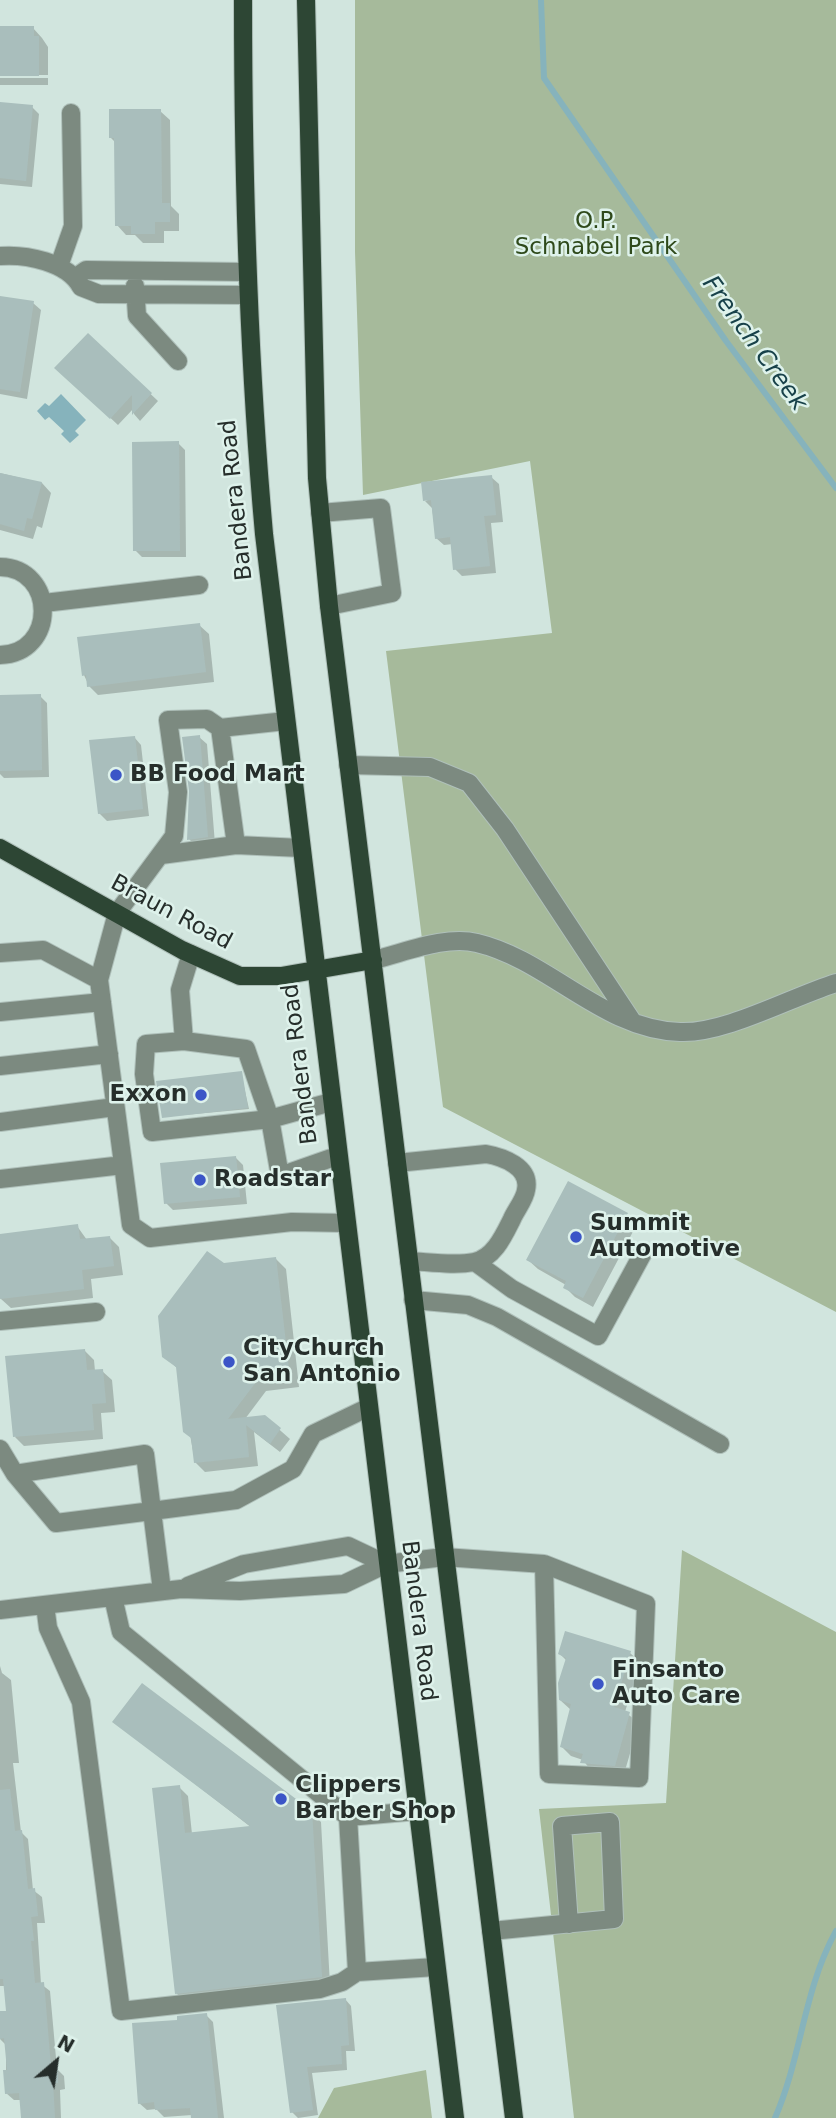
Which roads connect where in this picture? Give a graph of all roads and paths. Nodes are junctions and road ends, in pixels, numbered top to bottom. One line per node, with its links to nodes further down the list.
1 (243, 0): 7 (main road, Bandera Road)
2 (306, 0): 12 (main road, Bandera Road)
3 (71, 113): 5 (street)
4 (0, 256): 5 (street)
5 (60, 266): 8 (street)
6 (134, 272): 7 (street); 8 (street); 10 (street)
7 (247, 272): 9 (main road, Bandera Road)
8 (76, 277): 10 (street)
9 (248, 295): 10 (street); 18 (main road, Bandera Road)
10 (135, 297): 11 (street)
11 (178, 361)
12 (320, 513): 16 (main road, Bandera Road); 16 (street)
13 (0, 567): 15 (street)
14 (199, 585): 15 (street)
15 (44, 603): 17 (street)
16 (329, 606): 20 (main road, Bandera Road)
17 (0, 655)
18 (286, 721): 19 (street); 23 (main road, Bandera Road)
19 (220, 728): 21 (street); 24 (street)
20 (348, 765): 28 (main road, Bandera Road); 34 (street)
21 (236, 845): 23 (street); 24 (street)
22 (0, 848): 25 (main road, Braun Road)
23 (301, 848): 29 (main road, Bandera Road)
24 (160, 855): 25 (street)
25 (117, 914): 27 (main road, Braun Road); 30 (street)
26 (0, 953): 30 (street)
27 (191, 954): 29 (main road, Braun Road); 35 (street)
28 (373, 960): 29 (main road, Braun Road); 34 (street); 43 (main road, Bandera Road)
29 (315, 970): 38 (main road, Bandera Road)
30 (99, 980): 32 (street)
31 (836, 983): 34 (street)
32 (102, 1002): 33 (street); 36 (street)
33 (0, 1012)
34 (632, 1021)
35 (184, 1041): 40 (street); 40 (street)
36 (109, 1054): 37 (street); 39 (street)
37 (0, 1066)
38 (331, 1102): 40 (street); 42 (main road, Bandera Road)
39 (115, 1107): 41 (street); 44 (street)
40 (270, 1119): 42 (street)
41 (0, 1122)
42 (337, 1156): 46 (main road, Bandera Road)
43 (397, 1163): 48 (main road, Bandera Road); 49 (street)
44 (123, 1165): 45 (street); 46 (street)
45 (0, 1179)
46 (345, 1223): 53 (main road, Bandera Road)
47 (643, 1253): 49 (street)
48 (409, 1261): 49 (street); 50 (main road, Bandera Road)
49 (475, 1262)
50 (414, 1300): 54 (street); 58 (main road, Bandera Road)
51 (96, 1312): 52 (street)
52 (0, 1321)
53 (368, 1408): 57 (street); 59 (main road, Bandera Road)
54 (720, 1444)
55 (0, 1450): 56 (street)
56 (15, 1474): 57 (street); 57 (street)
57 (152, 1511): 62 (street)
58 (444, 1557): 59 (street); 60 (street); 69 (main road, Bandera Road)
59 (386, 1564): 61 (street); 61 (street); 66 (main road, Bandera Road)
60 (544, 1564): 60 (street)
61 (181, 1588): 62 (street)
62 (162, 1591): 63 (street)
63 (113, 1597): 64 (street); 67 (street)
64 (45, 1605): 65 (street); 71 (street)
65 (0, 1610)
66 (417, 1811): 67 (street); 70 (main road, Bandera Road)
67 (348, 1817): 71 (street)
68 (569, 1924): 68 (street); 69 (street)
69 (491, 1931): 73 (main road, Bandera Road)
70 (436, 1967): 71 (street); 72 (main road, Bandera Road)
71 (357, 1972)
72 (455, 2118)
73 (514, 2118)

